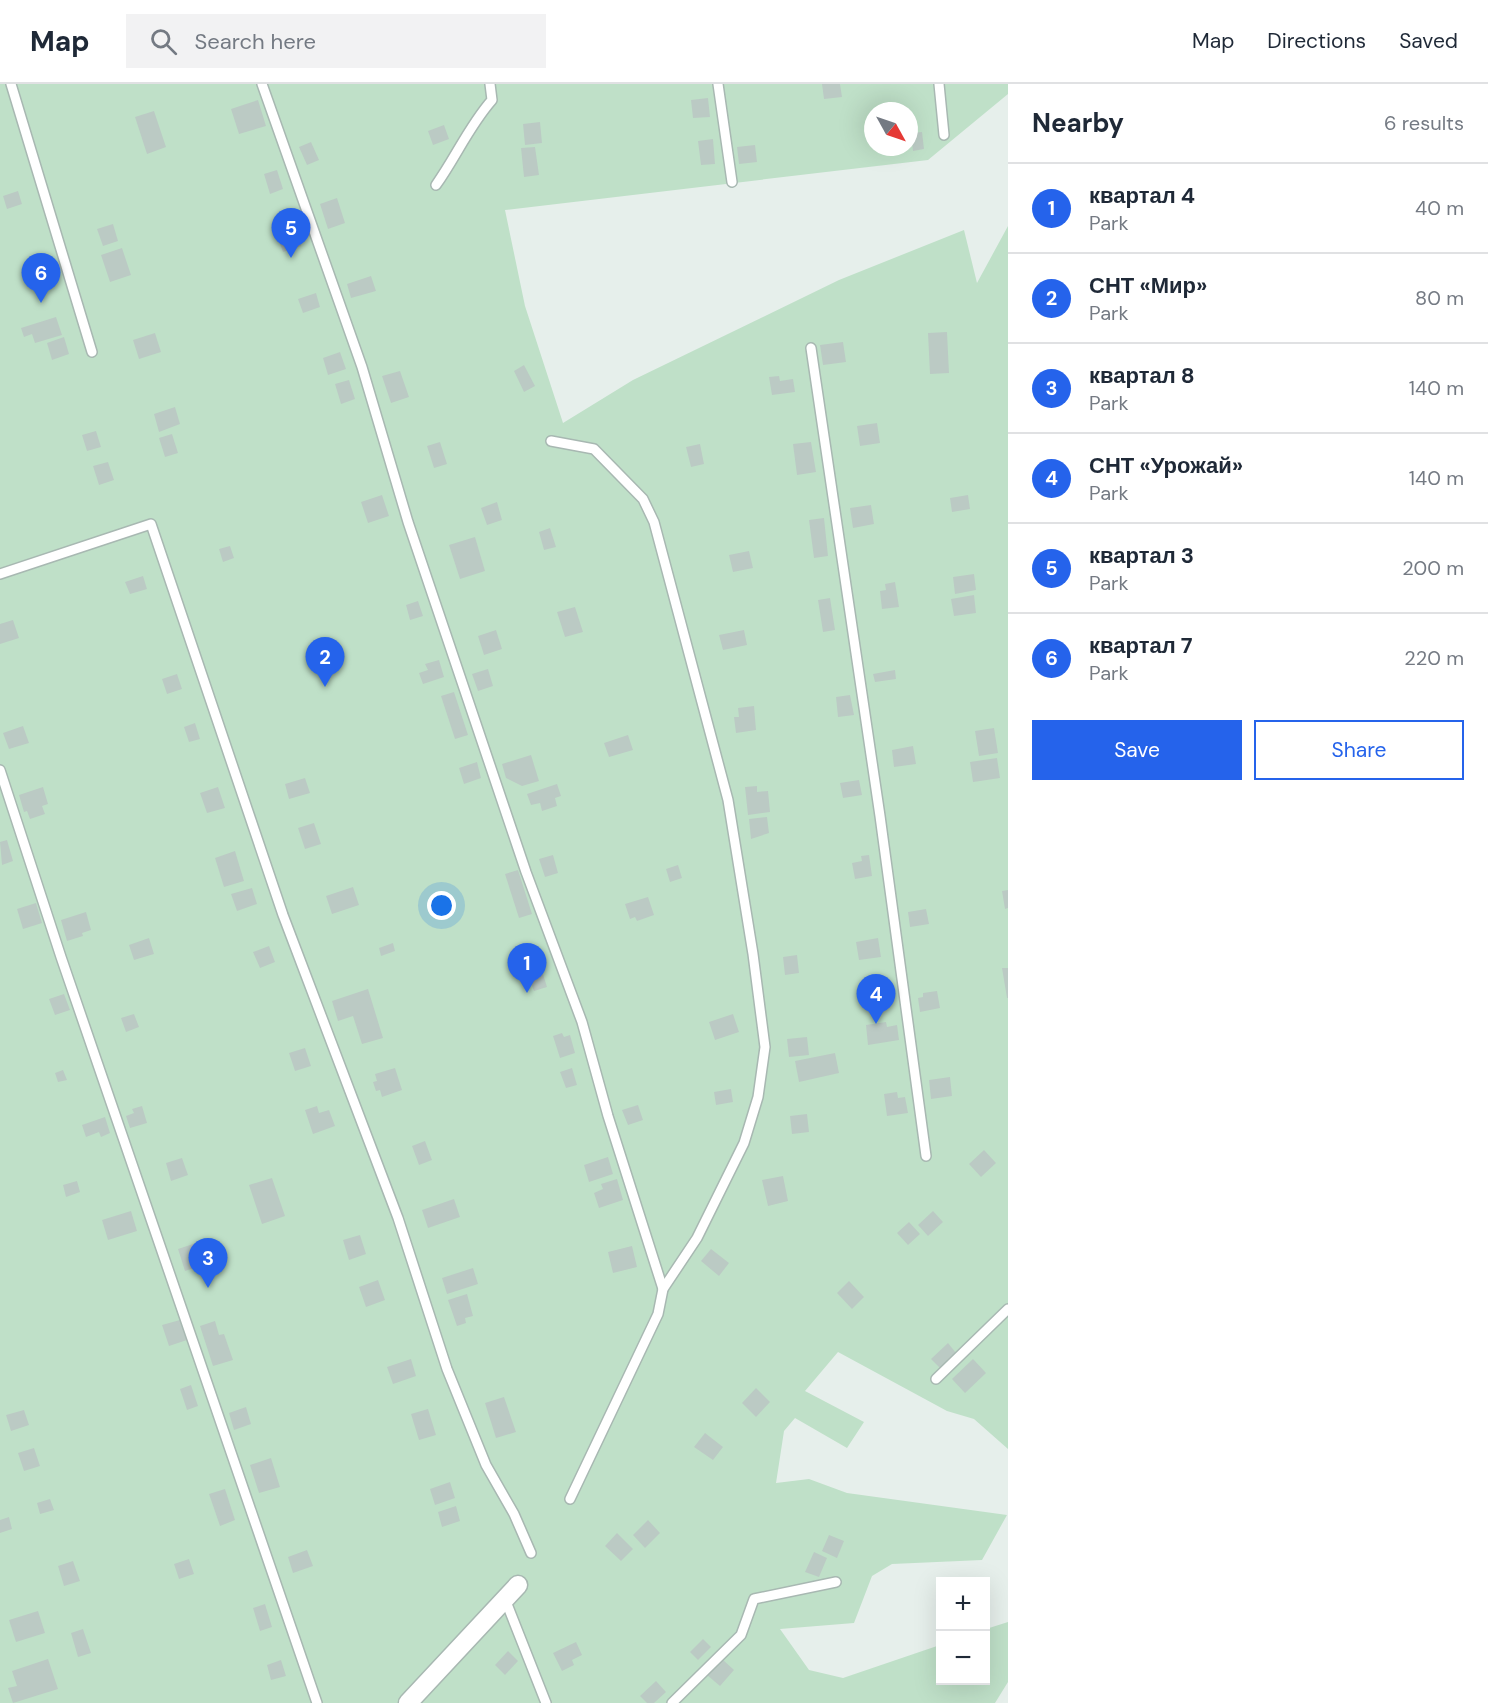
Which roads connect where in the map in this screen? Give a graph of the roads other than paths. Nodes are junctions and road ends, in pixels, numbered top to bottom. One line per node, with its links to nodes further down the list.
1 (11, 84): 10 (lane)
2 (262, 84): 15 (lane)
3 (490, 84): 8 (lane)
4 (718, 84): 7 (lane)
5 (939, 84): 6 (lane)
6 (944, 135)
7 (732, 182)
8 (436, 185)
9 (811, 348): 14 (lane)
10 (92, 352)
11 (551, 441): 15 (lane)
12 (0, 574): 19 (lane)
13 (0, 770): 23 (lane)
14 (926, 1156)
15 (663, 1289): 18 (lane)
16 (1008, 1309): 17 (lane)
17 (936, 1379)
18 (570, 1499)
19 (531, 1553)
20 (836, 1582): 26 (lane)
21 (518, 1585): 22 (street)
22 (505, 1599): 24 (street); 25 (lane)
23 (317, 1703)
24 (408, 1703)
25 (546, 1703)
26 (672, 1703)

